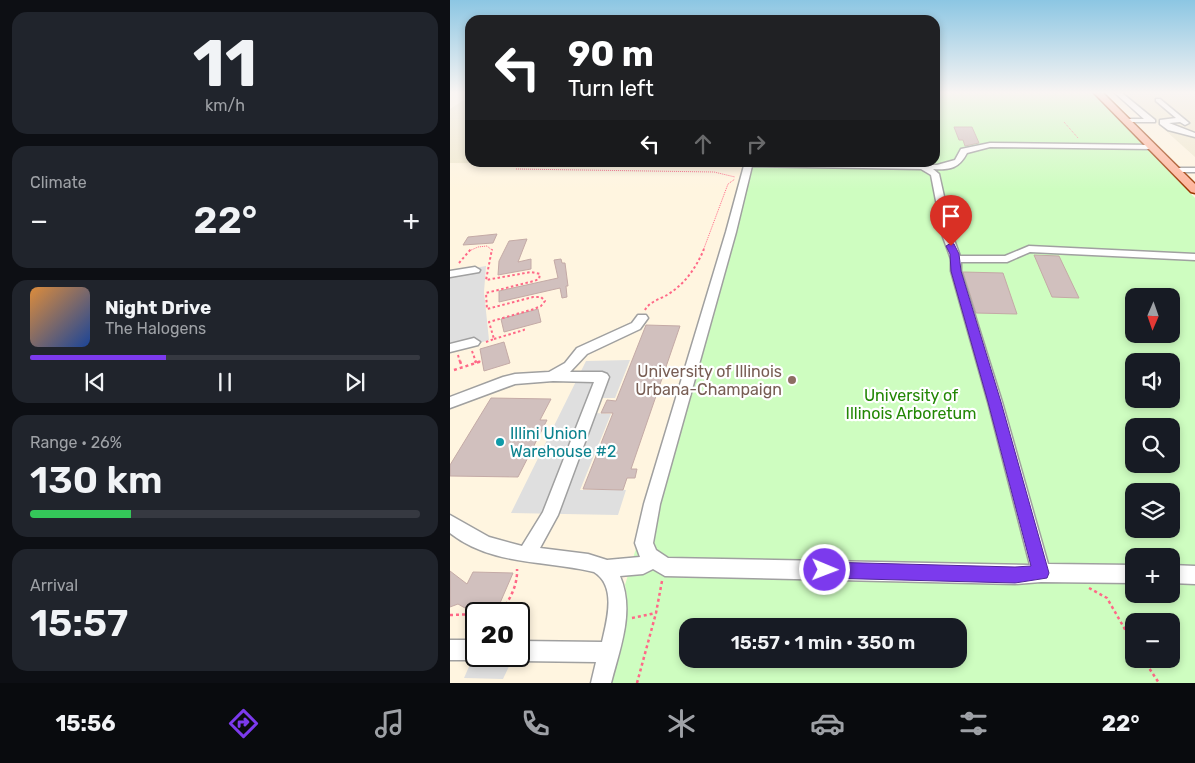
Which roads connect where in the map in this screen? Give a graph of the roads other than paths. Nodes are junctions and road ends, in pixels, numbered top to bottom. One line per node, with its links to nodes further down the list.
1 (1130, 125): 4 (main road)
2 (1167, 125): 3 (street)
3 (1195, 133)
4 (1152, 147): 7 (street); 8 (main road)
5 (748, 167): 23 (street)
6 (923, 167): 7 (street); 10 (street)
7 (948, 167): 10 (street)
8 (1175, 170): 9 (street); 11 (main road)
9 (1195, 170)
10 (935, 174): 13 (street)
11 (1195, 190)
12 (1195, 257): 13 (street)
13 (956, 259): 25 (street)
14 (474, 270): 15 (street)
15 (450, 274)
16 (642, 318): 19 (street)
17 (477, 344): 18 (street)
18 (453, 350)
19 (553, 376): 20 (street); 22 (street)
20 (450, 403)
21 (450, 523): 22 (street)
22 (521, 562): 24 (street)
23 (661, 563): 24 (street); 25 (street)
24 (604, 570): 32 (street)
25 (1041, 573): 26 (street)
26 (1125, 574)
27 (1180, 574): 28 (street)
28 (1195, 575)
29 (450, 650): 30 (street)
30 (465, 650)
31 (530, 651): 32 (street)
32 (608, 652): 33 (street)
33 (601, 683)

